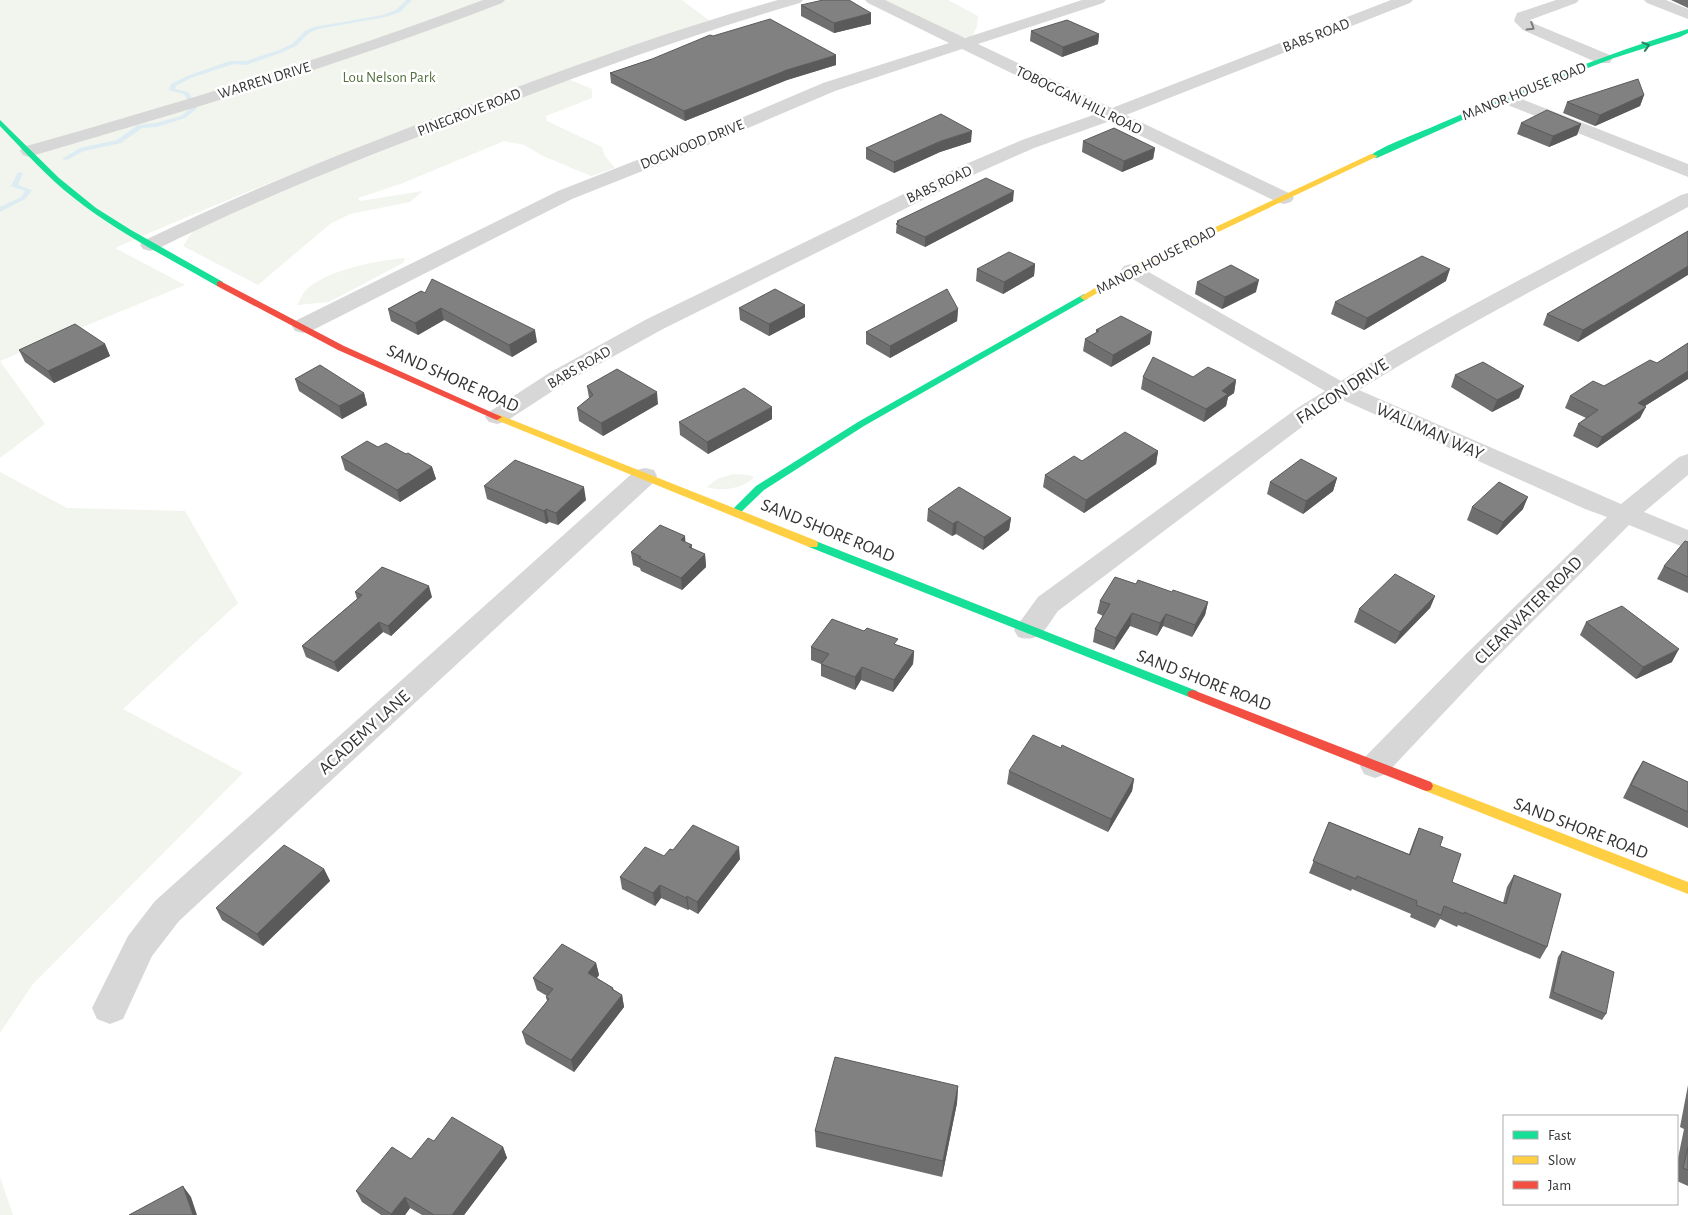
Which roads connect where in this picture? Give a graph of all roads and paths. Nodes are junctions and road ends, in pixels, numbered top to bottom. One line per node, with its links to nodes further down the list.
1 (497, 0): 15 (street, WARREN DRIVE)
2 (795, 0): 19 (street, PINEGROVE ROAD)
3 (873, 0): 10 (street, TOBOGGAN HILL ROAD)
4 (1098, 0): 10 (street, DOGWOOD DRIVE)
5 (1405, 0): 13 (street, BABS ROAD)
6 (1571, 0): 11 (street, MANOR HOUSE ROAD, one-way to 11)
7 (1652, 0): 8 (street)
8 (1688, 14)
9 (1688, 31): 11 (street, MANOR HOUSE ROAD, one-way to 9)
10 (962, 44): 13 (street, TOBOGGAN HILL ROAD); 21 (street, DOGWOOD DRIVE)
11 (1604, 59): 12 (street, MANOR HOUSE ROAD)
12 (1506, 98): 16 (street); 17 (street, MANOR HOUSE ROAD)
13 (1110, 115): 17 (street, TOBOGGAN HILL ROAD); 23 (street, BABS ROAD)
14 (0, 122): 15 (street, SAND SHORE ROAD)
15 (28, 151): 19 (street, SAND SHORE ROAD)
16 (1688, 171)
17 (1284, 198): 20 (street, MANOR HOUSE ROAD)
18 (1688, 199): 22 (street, FALCON DRIVE)
19 (150, 246): 21 (street, SAND SHORE ROAD)
20 (1131, 270): 22 (street, WALLMAN WAY); 26 (street, MANOR HOUSE ROAD)
21 (303, 326): 23 (street, SAND SHORE ROAD)
22 (1340, 390): 27 (street, WALLMAN WAY); 29 (street, FALCON DRIVE)
23 (497, 417): 25 (street, SAND SHORE ROAD)
24 (1688, 462): 27 (street, CLEARWATER ROAD)
25 (645, 476): 26 (street, SAND SHORE ROAD); 32 (street, ACADEMY LANE)
26 (736, 511): 29 (street, SAND SHORE ROAD)
27 (1625, 514): 28 (street, WALLMAN WAY); 30 (street, CLEARWATER ROAD)
28 (1688, 540)
29 (1028, 630): 30 (street, SAND SHORE ROAD)
30 (1375, 766): 31 (street, SAND SHORE ROAD)
31 (1688, 888)
32 (110, 1008)

